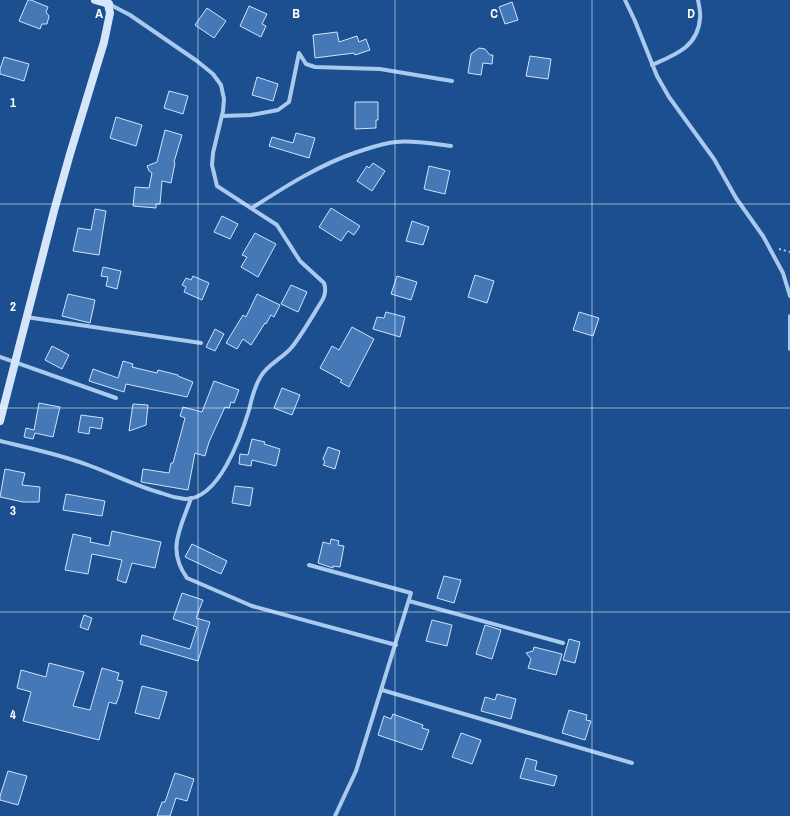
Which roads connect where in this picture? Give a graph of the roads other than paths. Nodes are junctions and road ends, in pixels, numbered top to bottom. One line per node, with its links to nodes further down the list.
1 (95, 0): 4 (street)
2 (625, 0): 5 (street)
3 (698, 0): 5 (street)
4 (108, 2): 7 (street); 12 (street)
5 (652, 65): 10 (street)
6 (452, 81): 7 (street)
7 (222, 116): 9 (street)
8 (451, 146): 9 (street)
9 (252, 208): 20 (street)
10 (790, 296)
11 (790, 316): 14 (street)
12 (26, 317): 13 (street); 16 (street)
13 (201, 343)
14 (790, 349)
15 (0, 357): 16 (street)
16 (15, 362): 17 (street); 18 (street)
17 (116, 398)
18 (0, 421)
19 (0, 441): 20 (street)
20 (191, 498): 24 (street)
21 (309, 566): 22 (street)
22 (409, 601): 23 (street); 24 (street)
23 (563, 642)
24 (396, 645): 25 (street)
25 (382, 690): 26 (street); 27 (street)
26 (632, 763)
27 (335, 816)

